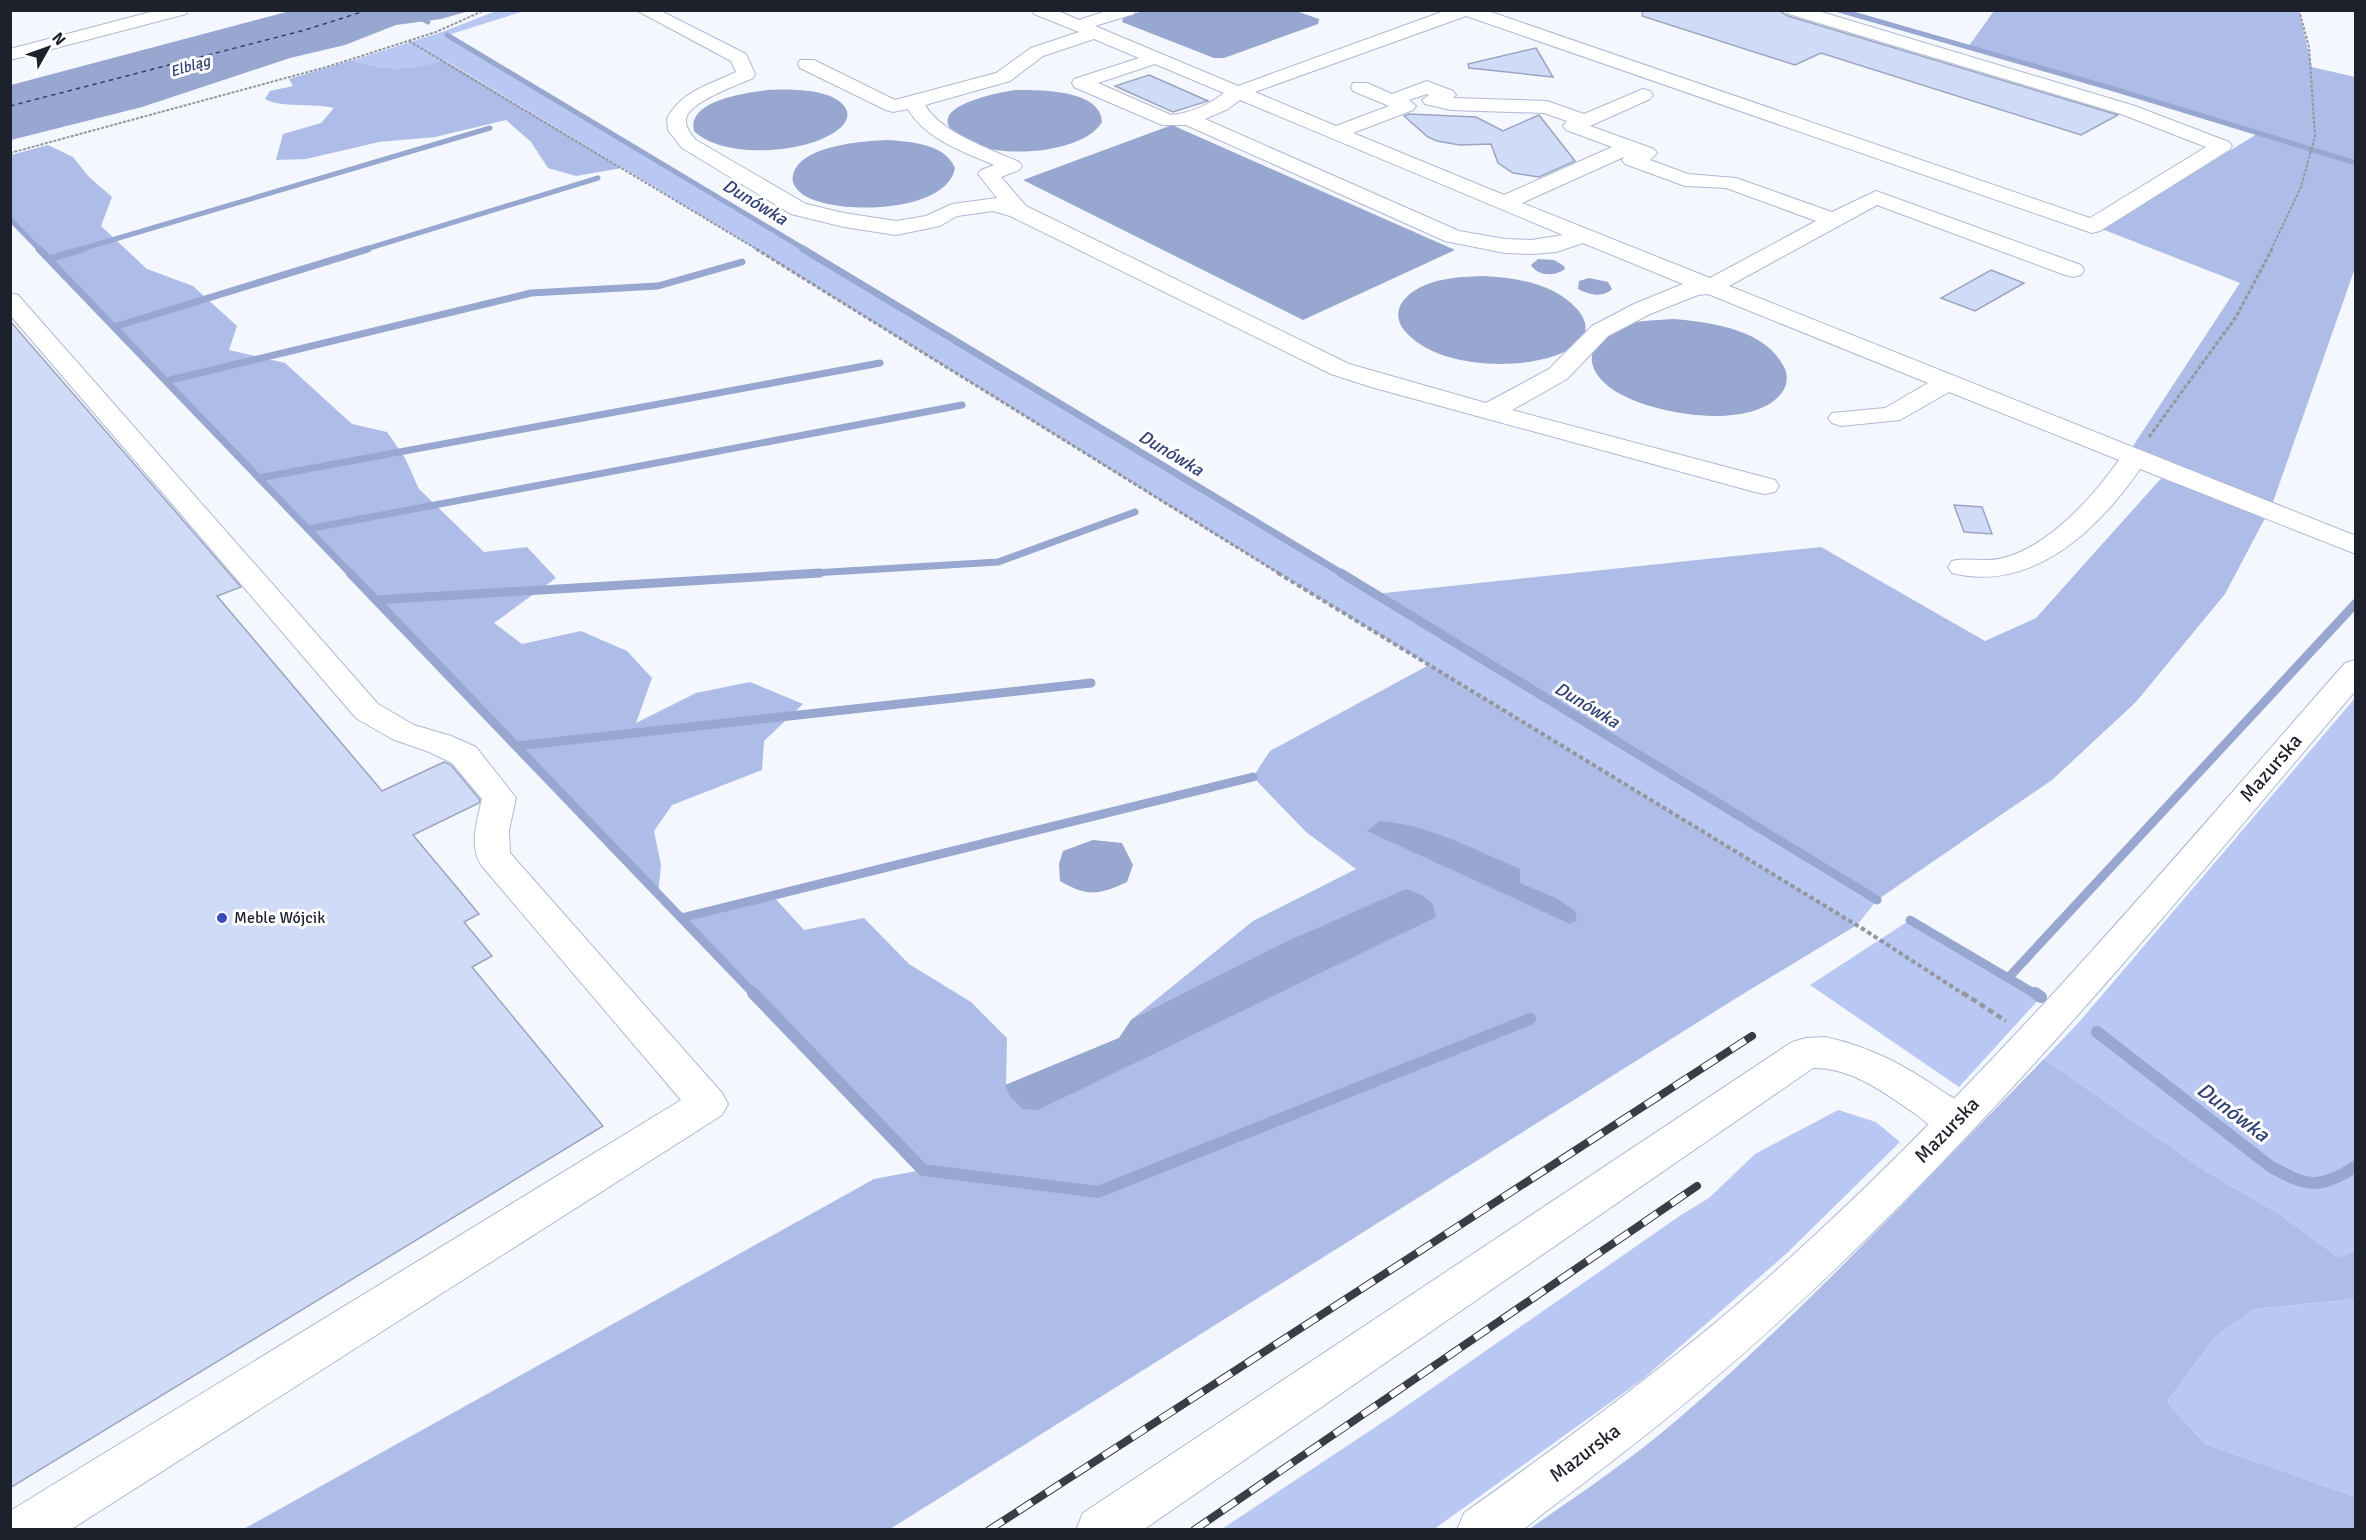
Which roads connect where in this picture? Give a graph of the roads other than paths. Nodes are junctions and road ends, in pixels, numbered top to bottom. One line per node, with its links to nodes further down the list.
1 (180, 10): 8 (main road)
2 (644, 10): 23 (main road)
3 (1040, 10): 7 (main road)
4 (1128, 10): 7 (main road)
5 (1466, 10): 6 (main road); 13 (main road)
6 (1796, 10)
7 (1087, 30): 9 (main road); 16 (main road)
8 (10, 55)
9 (1156, 58): 13 (main road); 18 (main road)
10 (807, 64): 16 (main road)
11 (1507, 85): 17 (main road)
12 (1360, 87): 15 (main road)
13 (1238, 92): 18 (main road); 20 (main road)
14 (1643, 95): 19 (main road)
15 (1393, 100): 17 (main road); 20 (main road)
16 (914, 102): 23 (main road)
17 (1518, 106): 19 (main road)
18 (1188, 119): 25 (main road)
19 (1584, 121): 21 (main road)
20 (1335, 133): 22 (main road)
21 (1630, 147): 22 (main road); 24 (main road)
22 (1504, 203): 25 (main road)
23 (1018, 211): 30 (main road)
24 (1833, 220): 26 (main road); 27 (main road)
25 (1584, 236): 27 (main road)
26 (2073, 270)
27 (1711, 287): 29 (main road); 30 (main road)
28 (10, 300): 38 (main road)
29 (1948, 382): 31 (main road); 32 (main road)
30 (1490, 411): 33 (main road)
31 (1841, 418)
32 (2135, 457): 34 (main road); 35 (main road)
33 (1765, 486)
34 (2355, 546)
35 (1962, 567)
36 (2355, 670): 37 (main road, Mazurska)
37 (1956, 1121): 39 (main road); 40 (main road, Mazurska)
38 (25, 1530)
39 (1100, 1530)
40 (1481, 1530)

